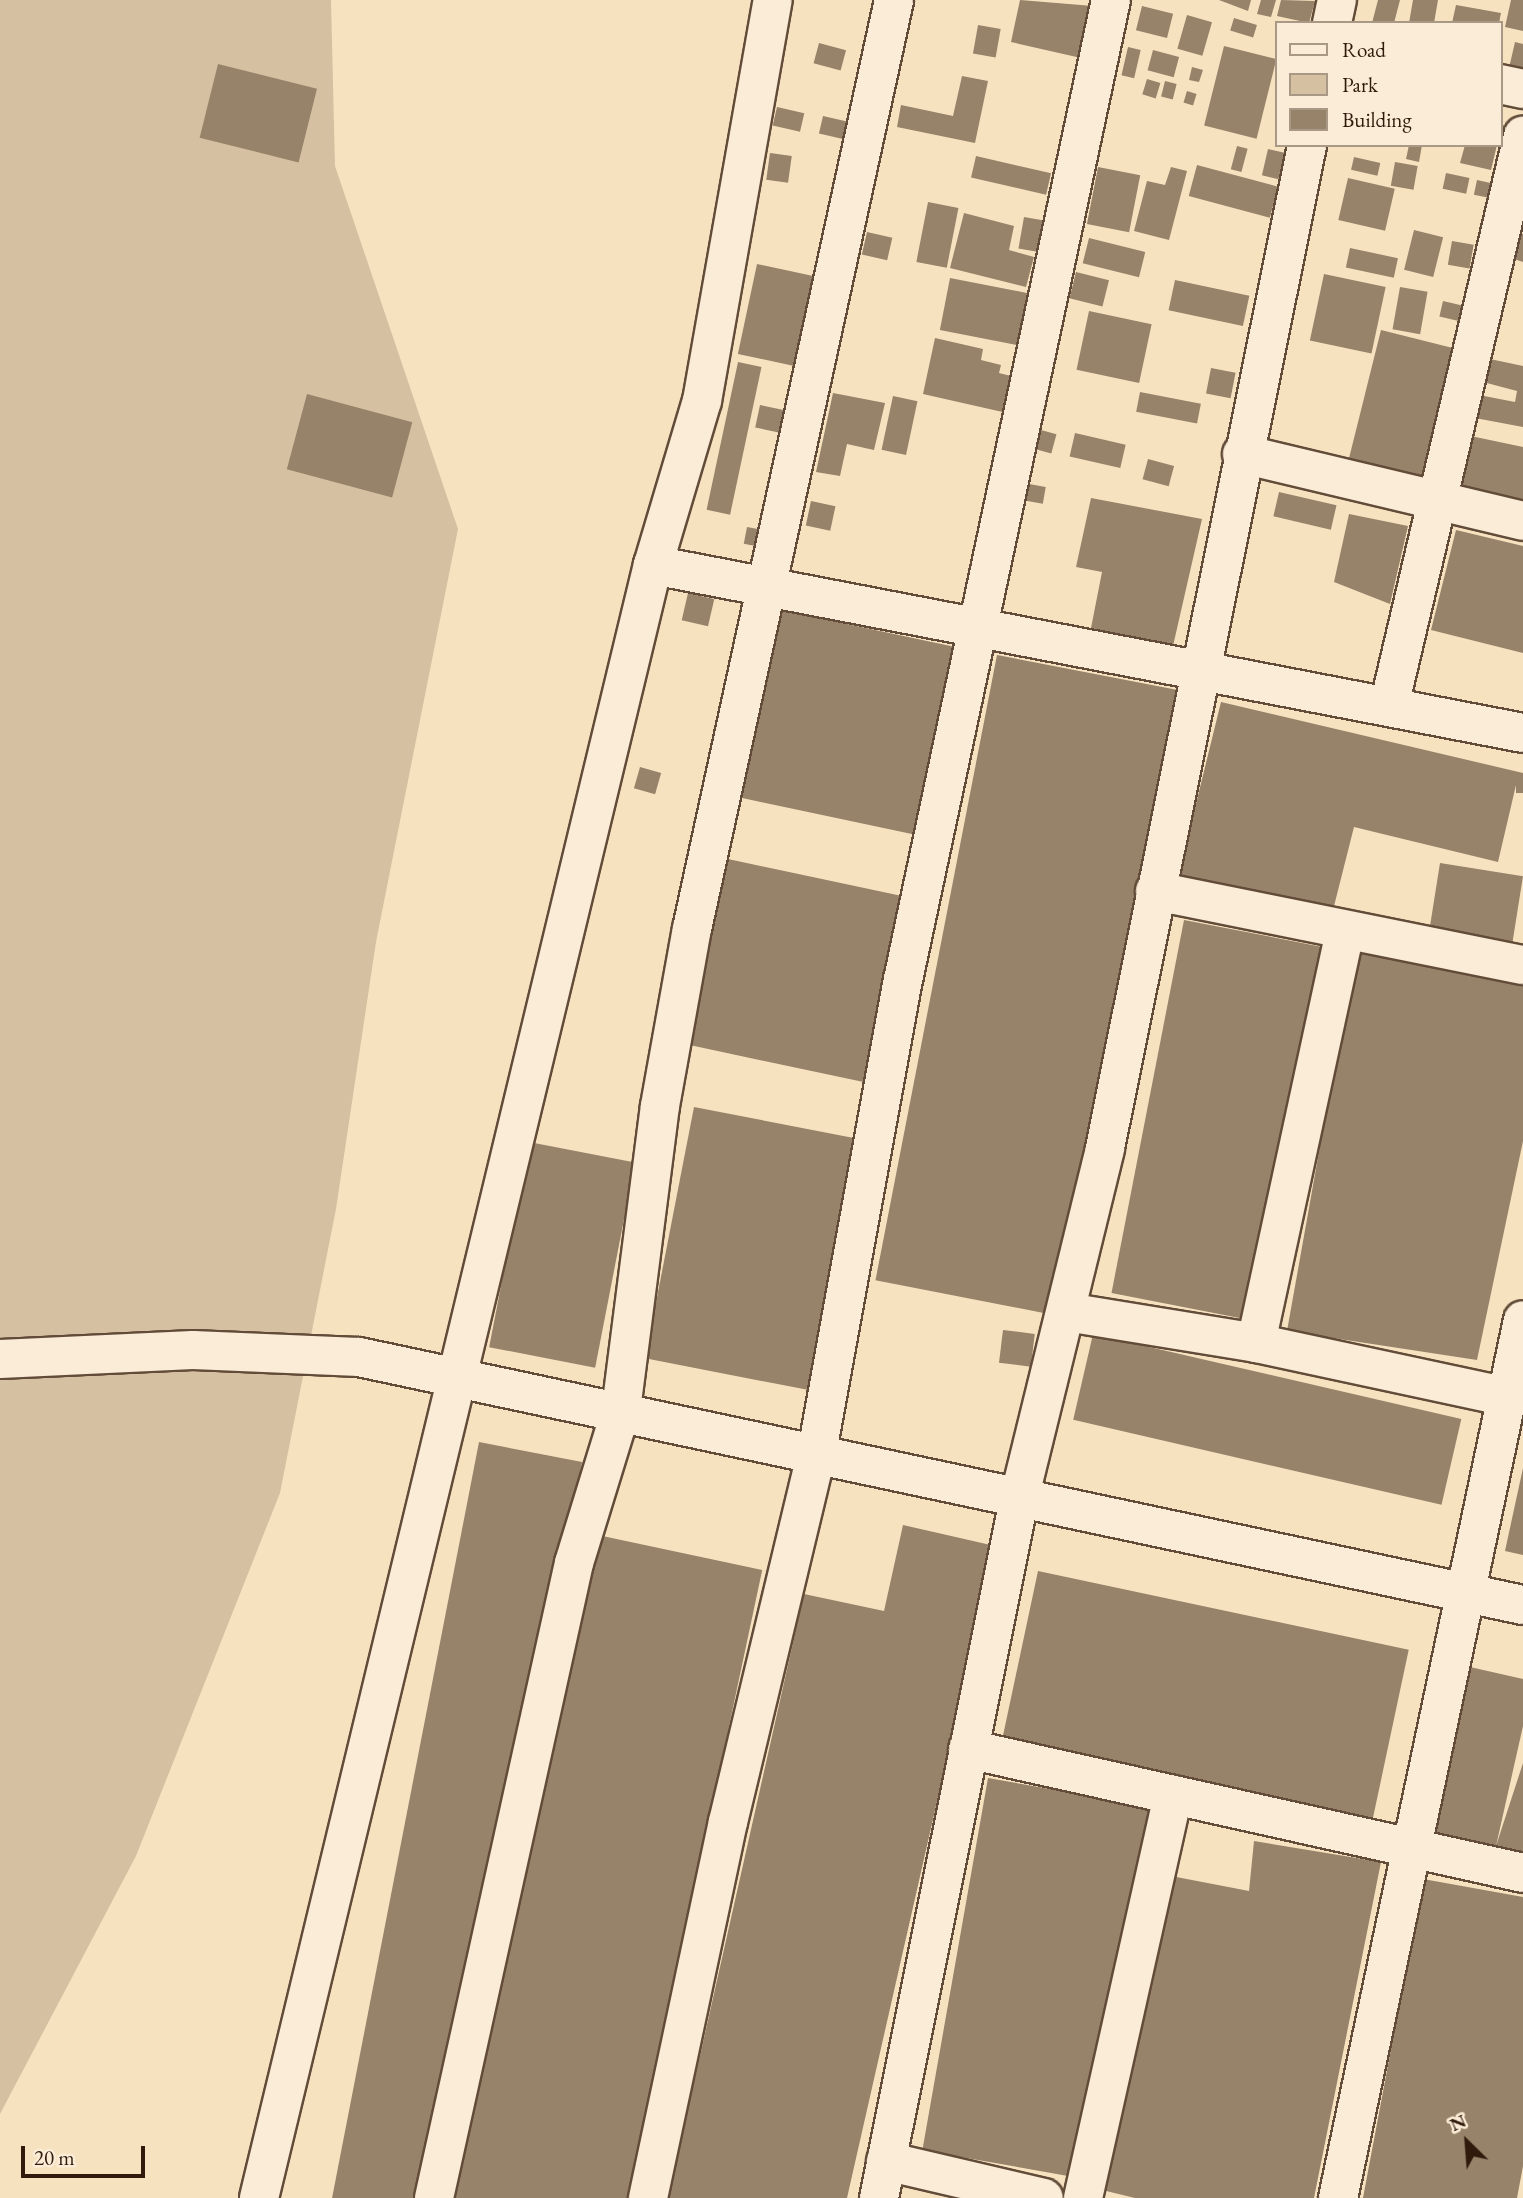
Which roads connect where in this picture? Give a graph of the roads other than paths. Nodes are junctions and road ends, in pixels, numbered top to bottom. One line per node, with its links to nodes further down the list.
1 (773, 0): 13 (street)
2 (894, 0): 14 (street)
3 (1111, 0): 15 (street)
4 (1337, 0): 5 (street)
5 (1332, 21)
6 (1502, 84): 7 (street)
7 (1523, 89)
8 (1523, 136): 11 (street)
9 (1307, 147): 10 (street)
10 (1242, 454): 11 (street); 16 (street)
11 (1439, 501): 12 (street); 17 (street)
12 (1523, 521)
13 (653, 565): 14 (street); 26 (street)
14 (771, 584): 15 (street); 28 (street)
15 (978, 625): 16 (street); 29 (street)
16 (1198, 668): 17 (street); 19 (street)
17 (1389, 706): 18 (street)
18 (1523, 733)
19 (1155, 891): 20 (street); 22 (street)
20 (1345, 930): 21 (street); 24 (street)
21 (1523, 965)
22 (1067, 1312): 24 (street); 30 (street)
23 (1523, 1320): 27 (street)
24 (1256, 1343): 27 (street)
25 (0, 1359): 26 (street)
26 (459, 1374): 28 (street); 38 (street)
27 (1507, 1396): 31 (street)
28 (621, 1410): 29 (street); 39 (street)
29 (817, 1452): 30 (street); 40 (street)
30 (1020, 1495): 31 (street); 33 (street)
31 (1467, 1592): 32 (street); 35 (street)
32 (1523, 1605)
33 (968, 1749): 34 (street); 37 (street)
34 (1173, 1795): 35 (street); 42 (street)
35 (1412, 1849): 36 (street); 43 (street)
36 (1523, 1873)
37 (882, 2180): 41 (street)
38 (259, 2198)
39 (433, 2198)
40 (648, 2198)
41 (1044, 2198)
42 (1083, 2198)
43 (1338, 2198)

